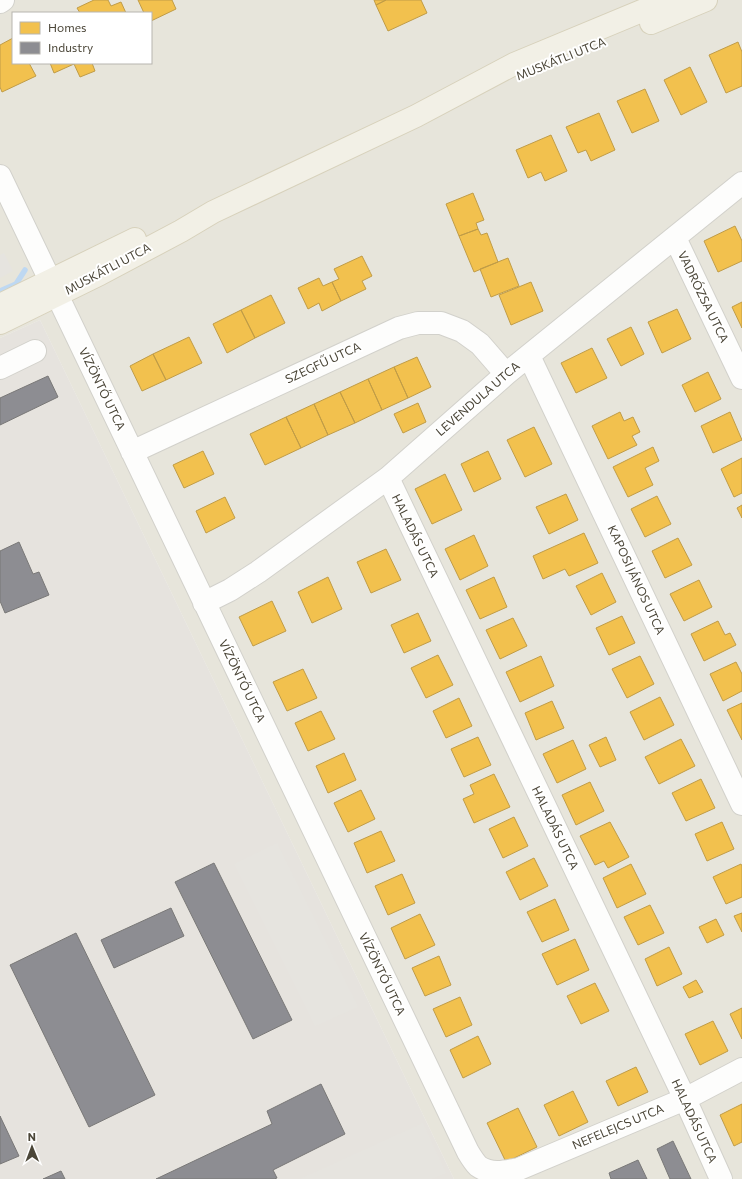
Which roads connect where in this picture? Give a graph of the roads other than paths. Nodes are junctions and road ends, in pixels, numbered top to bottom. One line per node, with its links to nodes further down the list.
1 (3, 0): 4 (street)
2 (668, 0): 5 (main road, MUSKÁTLI UTCA)
3 (706, 0): 5 (main road, MUSKÁTLI UTCA)
4 (0, 2)
5 (416, 116): 9 (main road, MUSKÁTLI UTCA)
6 (0, 176): 9 (street, VÍZÖNTŐ UTCA)
7 (742, 183): 8 (street, LEVENDULA UTCA)
8 (675, 238): 13 (street, LEVENDULA UTCA); 16 (street, VADRÓZSA UTCA)
9 (53, 288): 10 (main road, MUSKÁTLI UTCA); 11 (main road, MUSKÁTLI UTCA); 17 (street, VÍZÖNTŐ UTCA)
10 (0, 305)
11 (0, 323)
12 (35, 352): 14 (street)
13 (529, 356): 15 (street, LEVENDULA UTCA); 20 (street, KAPOSI JÁNOS UTCA)
14 (0, 368)
15 (506, 374): 17 (street, SZEGFŰ UTCA); 18 (street, LEVENDULA UTCA)
16 (742, 378)
17 (132, 452): 19 (street, VÍZÖNTŐ UTCA)
18 (388, 478): 19 (street, LEVENDULA UTCA); 22 (street, HALADÁS UTCA)
19 (204, 603): 23 (street, VÍZÖNTŐ UTCA)
20 (742, 804)
21 (742, 1069): 22 (street, NEFELEJCS UTCA)
22 (685, 1099): 23 (street, NEFELEJCS UTCA); 24 (street, HALADÁS UTCA)
23 (488, 1176)
24 (721, 1179)

